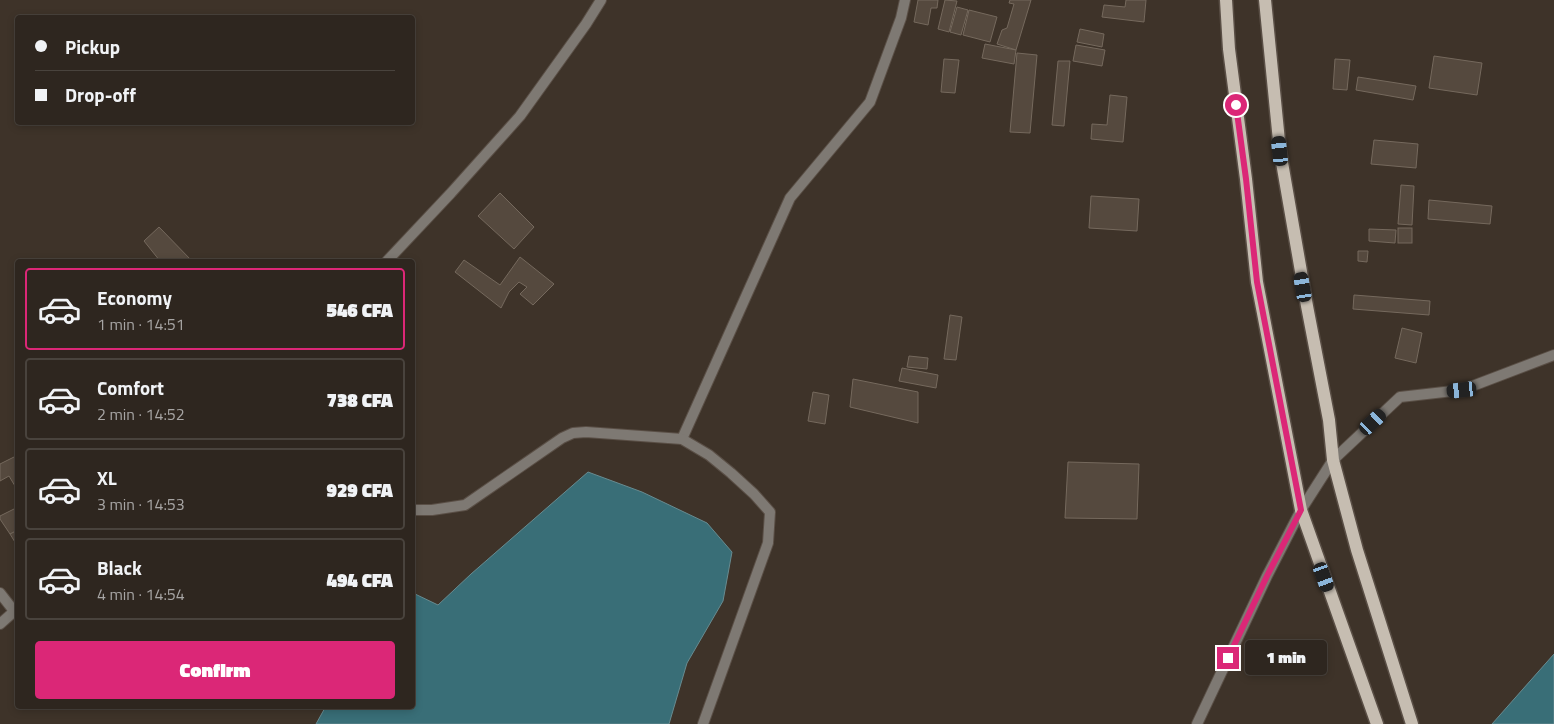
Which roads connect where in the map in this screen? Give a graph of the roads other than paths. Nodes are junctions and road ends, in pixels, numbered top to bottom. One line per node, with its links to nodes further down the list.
1 (601, 0): 5 (street)
2 (905, 0): 7 (street)
3 (1226, 0): 10 (main road)
4 (1265, 0): 8 (main road)
5 (389, 259)
6 (1554, 354): 8 (street)
7 (682, 439): 9 (street); 15 (street)
8 (1333, 460): 10 (street); 18 (main road)
9 (415, 510)
10 (1301, 510): 16 (street); 17 (main road)
11 (0, 593): 12 (street)
12 (15, 609)
13 (15, 611): 14 (street)
14 (0, 624)
15 (703, 724)
16 (1197, 724)
17 (1377, 724)
18 (1412, 724)

